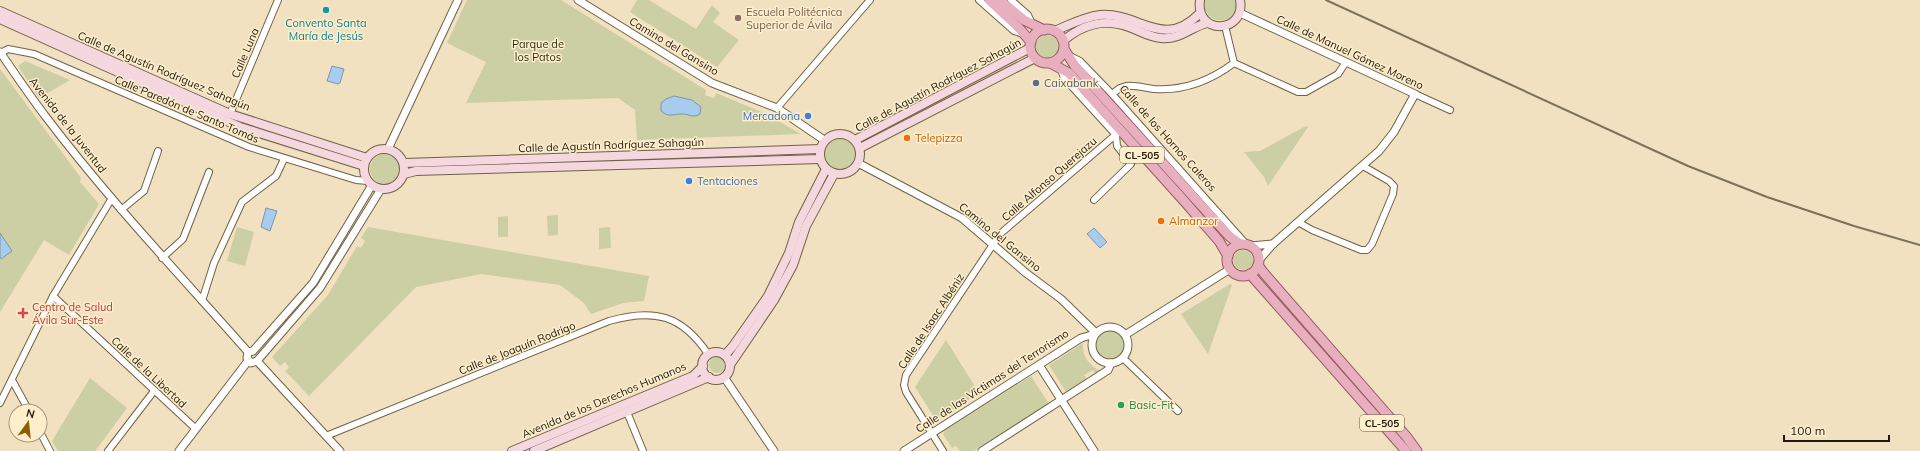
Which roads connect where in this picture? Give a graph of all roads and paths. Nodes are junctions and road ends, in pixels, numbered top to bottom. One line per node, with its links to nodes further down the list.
1 (278, 0): 31 (street, Calle Luna)
2 (458, 0): 36 (street)
3 (578, 0): 29 (street, Camino del Gansino)
4 (870, 0): 29 (street)
5 (979, 0): 19 (street)
6 (988, 0): 19 (main road)
7 (1000, 0): 16 (main road)
8 (1011, 0): 16 (street)
9 (1200, 0): 12 (main road)
10 (1240, 0): 13 (main road)
11 (0, 11): 31 (main road, Calle de Agustín Rodríguez Sahagún)
12 (1200, 13): 15 (main road); 18 (main road)
13 (1240, 13): 17 (main road); 25 (street, Calle de Manuel Gómez Moreno)
14 (0, 20): 41 (main road, Calle de Agustín Rodríguez Sahagún)
15 (1207, 22): 17 (main road); 21 (main road)
16 (1033, 26): 18 (main road)
17 (1225, 26): 24 (street)
18 (1049, 30): 20 (main road); 21 (main road, CL-505)
19 (1024, 34): 20 (main road)
20 (1031, 45): 23 (main road); 34 (main road, Calle de Agustín Rodríguez Sahagún)
21 (1065, 48): 26 (main road); 27 (street, Calle de los Hornos Caleros); 56 (main road, Calle de los Hornos Caleros / CL-505)
22 (0, 53): 39 (street, Calle Paredón de Santo Tomás); 51 (street, Avenida de la Juventud)
23 (1035, 58): 26 (main road, CL-505); 35 (main road, Calle de Agustín Rodríguez Sahagún)
24 (1234, 62): 25 (street); 27 (street)
25 (1346, 62): 28 (street, Calle de Manuel Gómez Moreno)
26 (1050, 63): 32 (main road, CL-505)
27 (1112, 94): 56 (street, Calle de los Hornos Caleros)
28 (1415, 94): 30 (street, Calle de Manuel Gómez Moreno); 44 (street)
29 (777, 108): 33 (street, Camino del Gansino)
30 (1450, 110)
31 (230, 114): 41 (main road, Calle de Agustín Rodríguez Sahagún)
32 (1118, 133): 52 (street); 55 (street, Calle Alfonso Querejazu); 58 (main road, CL-505)
33 (824, 140): 34 (main road); 37 (main road)
34 (855, 140): 35 (main road)
35 (860, 148): 43 (main road)
36 (388, 149): 41 (main road); 42 (main road)
37 (820, 149): 40 (main road); 42 (main road, Calle de Agustín Rodríguez Sahagún)
38 (158, 151): 53 (street)
39 (284, 158): 49 (street, Calle Paredón de Santo Tomás); 64 (street)
40 (820, 159): 45 (main road); 47 (main road, Calle de Agustín Rodríguez Sahagún)
41 (366, 162): 49 (main road)
42 (404, 163): 47 (main road)
43 (858, 163): 48 (main road); 55 (street, Camino del Gansino)
44 (1363, 166): 54 (street); 54 (street)
45 (826, 169): 48 (main road); 69 (main road)
46 (209, 172): 59 (street)
47 (404, 174): 50 (main road)
48 (834, 174): 74 (main road)
49 (370, 183): 50 (main road); 67 (street)
50 (381, 189): 71 (street)
51 (112, 198): 53 (street, Avenida de la Juventud); 63 (street)
52 (1094, 200)
53 (121, 210): 59 (street, Avenida de la Juventud)
54 (1298, 222): 57 (street)
55 (992, 244): 65 (street, Camino del Gansino); 87 (street, Calle de Isaac Albéniz)
56 (1245, 244): 57 (street); 58 (main road); 60 (main road, CL-505)
57 (1273, 244): 60 (street)
58 (1228, 256): 61 (main road, CL-505)
59 (162, 258): 64 (street, Avenida de la Juventud)
60 (1259, 262): 62 (main road); 101 (main road, CL-505)
61 (1230, 269): 62 (main road); 66 (street)
62 (1250, 274): 100 (main road, CL-505)
63 (53, 296): 79 (street); 80 (street, Calle de la Libertad)
64 (202, 301): 67 (street, Avenida de la Juventud)
65 (1096, 334): 66 (street); 73 (street); 75 (street, Calle de las Víctimas del Terrorismo)
66 (1126, 335): 70 (street)
67 (251, 352): 71 (street); 72 (street)
68 (708, 354): 69 (main road); 76 (main road); 88 (street, Calle de Joaquín Rodrigo)
69 (725, 355): 74 (main road)
70 (1123, 358): 73 (street); 84 (street)
71 (258, 360): 72 (street); 88 (street)
72 (248, 361): 86 (street)
73 (1111, 363): 81 (street)
74 (730, 365): 78 (main road)
75 (1039, 365): 81 (street); 87 (street, Calle de las Víctimas del Terrorismo)
76 (703, 366): 77 (main road); 92 (main road, Avenida de los Derechos Humanos)
77 (709, 377): 78 (main road); 85 (main road, Avenida de los Derechos Humanos)
78 (724, 377): 95 (street)
79 (12, 380): 82 (street); 83 (street)
80 (154, 391): 86 (street, Calle de la Libertad); 89 (street)
81 (1062, 400): 98 (street); 99 (street)
82 (0, 403)
83 (25, 403)
84 (1178, 411)
85 (627, 412): 93 (main road, Avenida de los Derechos Humanos); 94 (street)
86 (196, 429): 90 (street)
87 (932, 433): 96 (street, Calle de las Víctimas del Terrorismo); 97 (street, Calle de Isaac Albéniz)
88 (326, 436): 91 (street)
89 (108, 451)
90 (179, 451)
91 (340, 451)
92 (512, 451)
93 (534, 451)
94 (643, 451)
95 (774, 451)
96 (904, 451)
97 (943, 451)
98 (982, 451)
99 (1094, 451)
100 (1406, 451)
101 (1417, 451)

